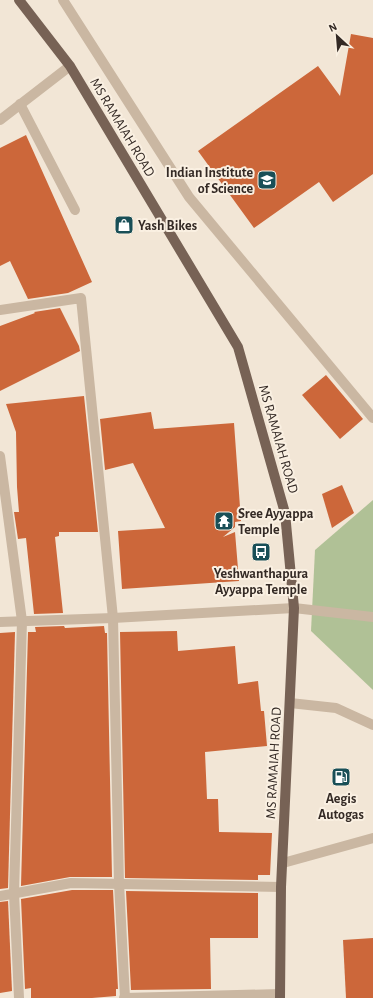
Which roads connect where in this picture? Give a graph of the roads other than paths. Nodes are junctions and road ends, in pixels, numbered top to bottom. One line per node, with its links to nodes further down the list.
1 (19, 0): 3 (main road, MS RAMAIAH ROAD)
2 (63, 0): 8 (street)
3 (70, 66): 4 (street); 10 (main road, MS RAMAIAH ROAD)
4 (20, 104): 5 (street); 6 (street)
5 (0, 120)
6 (75, 210)
7 (0, 310): 12 (street)
8 (373, 418)
9 (0, 456): 13 (street)
10 (294, 608): 11 (street); 12 (street); 15 (main road, MS RAMAIAH ROAD)
11 (373, 617)
12 (113, 618): 13 (street); 19 (street)
13 (22, 621): 14 (street); 21 (street)
14 (0, 622)
15 (290, 703): 16 (street); 18 (main road, MS RAMAIAH ROAD)
16 (373, 725)
17 (373, 838): 18 (street)
18 (283, 863): 20 (main road, MS RAMAIAH ROAD)
19 (119, 883): 20 (street); 21 (street); 25 (street)
20 (282, 887): 23 (main road, MS RAMAIAH ROAD)
21 (14, 893): 22 (street); 24 (street)
22 (0, 896)
23 (280, 996): 25 (street)
24 (19, 998)
25 (124, 998)

